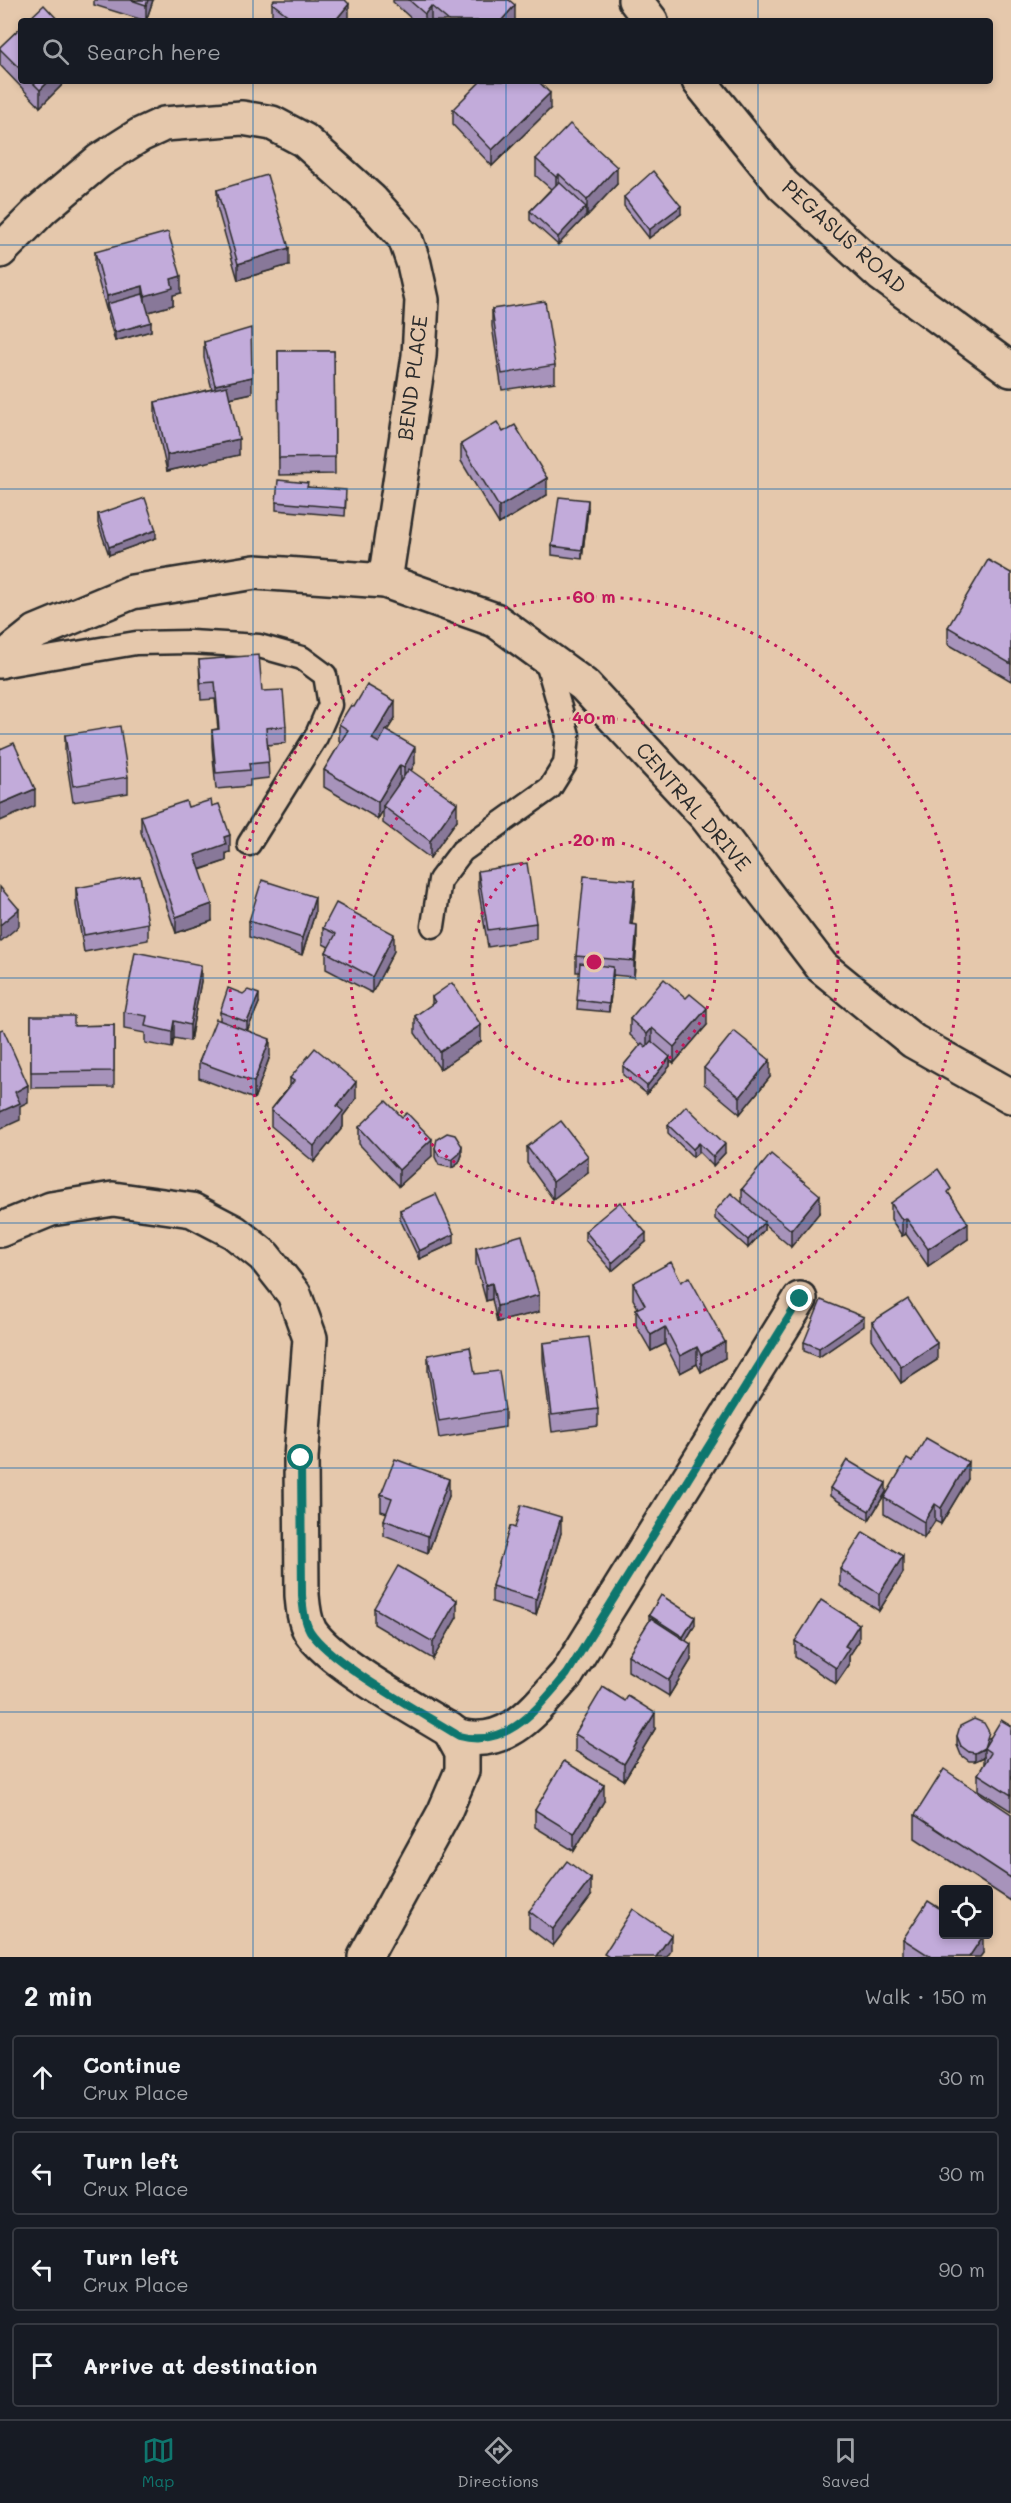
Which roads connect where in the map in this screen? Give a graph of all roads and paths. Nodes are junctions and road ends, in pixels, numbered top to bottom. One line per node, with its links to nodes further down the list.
1 (634, 0): 2 (street)
2 (649, 18)
3 (701, 84): 5 (street, PEGASUS ROAD)
4 (0, 251): 6 (street, BEND PLACE)
5 (1011, 370)
6 (385, 581): 7 (street, CENTRAL DRIVE); 8 (street, CENTRAL DRIVE)
7 (545, 656): 11 (lane); 12 (street, CENTRAL DRIVE)
8 (0, 661)
9 (0, 666): 10 (lane)
10 (249, 844)
11 (433, 926)
12 (1011, 1096)
13 (0, 1230): 15 (street)
14 (800, 1299): 15 (street)
15 (449, 1729): 16 (street)
16 (365, 1957)

